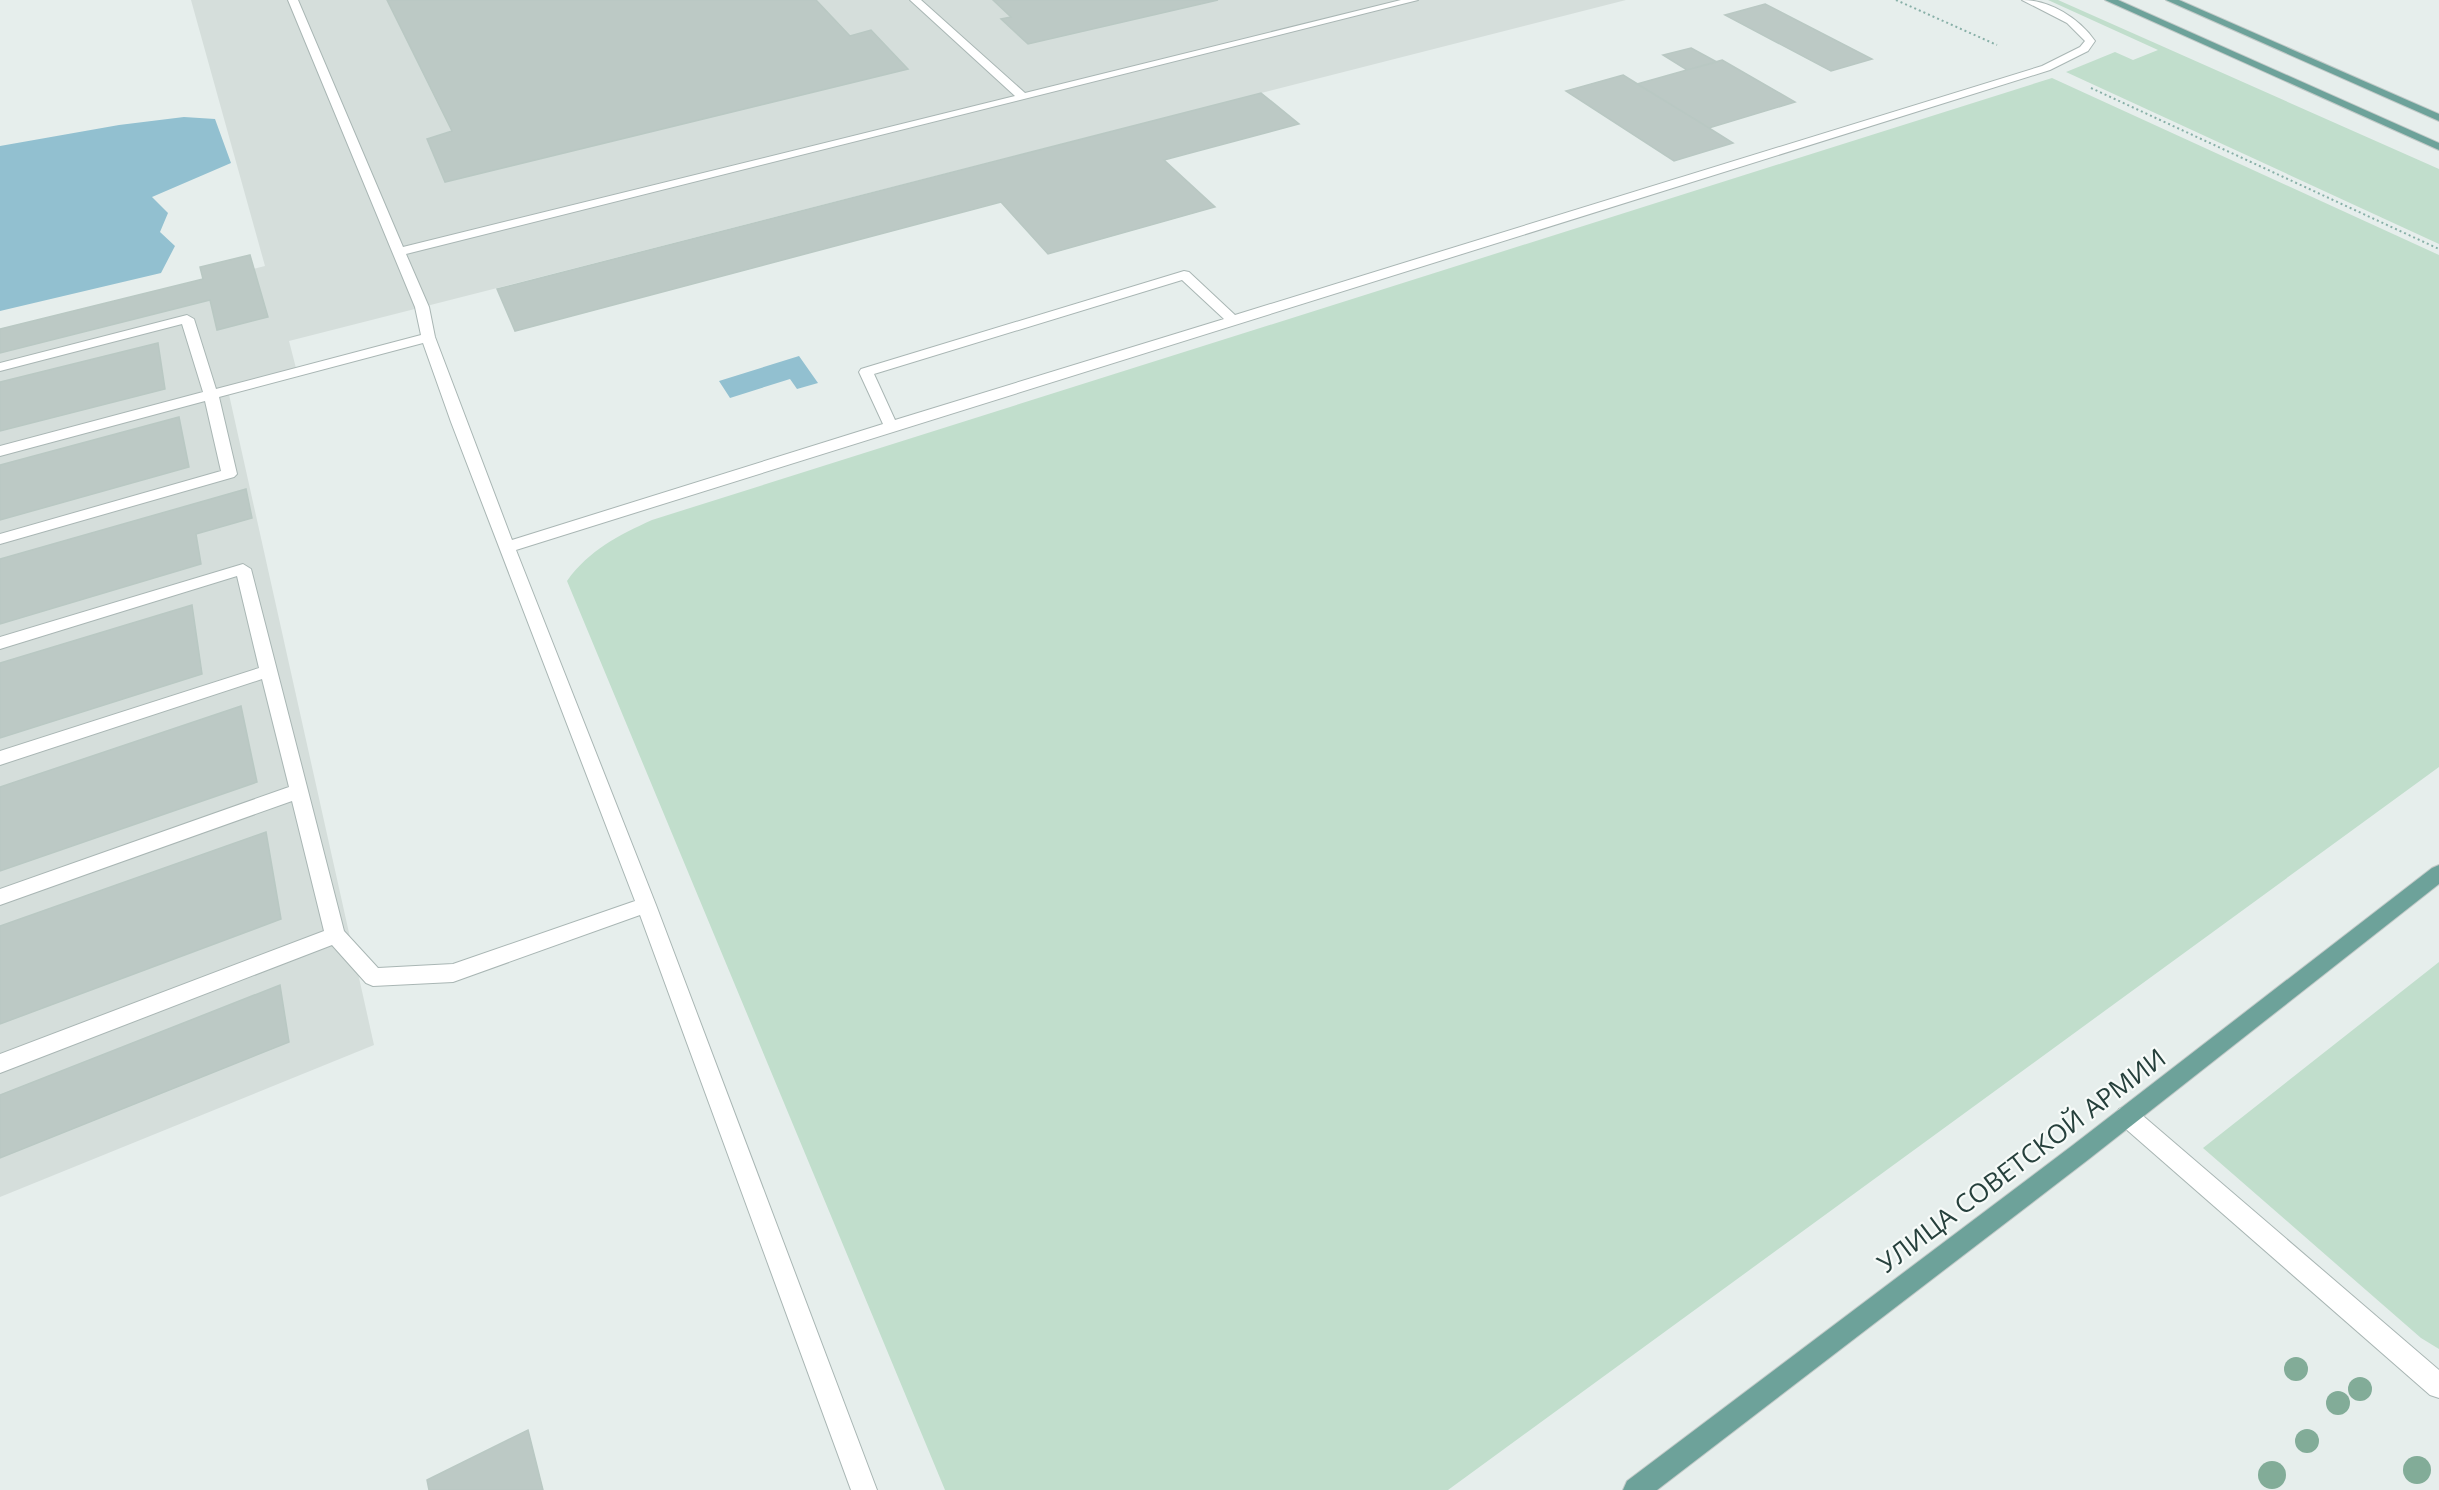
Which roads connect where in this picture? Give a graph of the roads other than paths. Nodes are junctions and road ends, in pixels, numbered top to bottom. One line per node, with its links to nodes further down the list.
1 (293, 0): 10 (lane)
2 (915, 0): 7 (lane)
3 (1413, 0): 7 (lane)
4 (2027, 0): 11 (lane)
5 (2110, 0): 9 (main road)
6 (2171, 0): 8 (main road)
7 (1023, 97): 10 (lane)
8 (2439, 118)
9 (2439, 147)
10 (399, 252): 12 (lane)
11 (1231, 318): 15 (lane); 15 (lane)
12 (428, 337): 14 (lane); 18 (lane)
13 (0, 367): 14 (lane)
14 (211, 395): 16 (lane); 17 (lane)
15 (891, 426): 18 (lane)
16 (0, 451)
17 (0, 539)
18 (507, 547): 25 (lane)
19 (0, 643): 20 (lane)
20 (268, 671): 21 (lane); 22 (lane)
21 (0, 758)
22 (299, 791): 24 (lane); 26 (lane)
23 (2439, 873): 28 (main road, УЛИЦА СОВЕТСКОЙ АРМИИ)
24 (0, 897)
25 (646, 905): 26 (lane); 30 (lane)
26 (334, 935): 27 (lane)
27 (0, 1064)
28 (2127, 1116): 29 (lane); 31 (main road, УЛИЦА СОВЕТСКОЙ АРМИИ)
29 (2439, 1386)
30 (864, 1490)
31 (1636, 1490)

